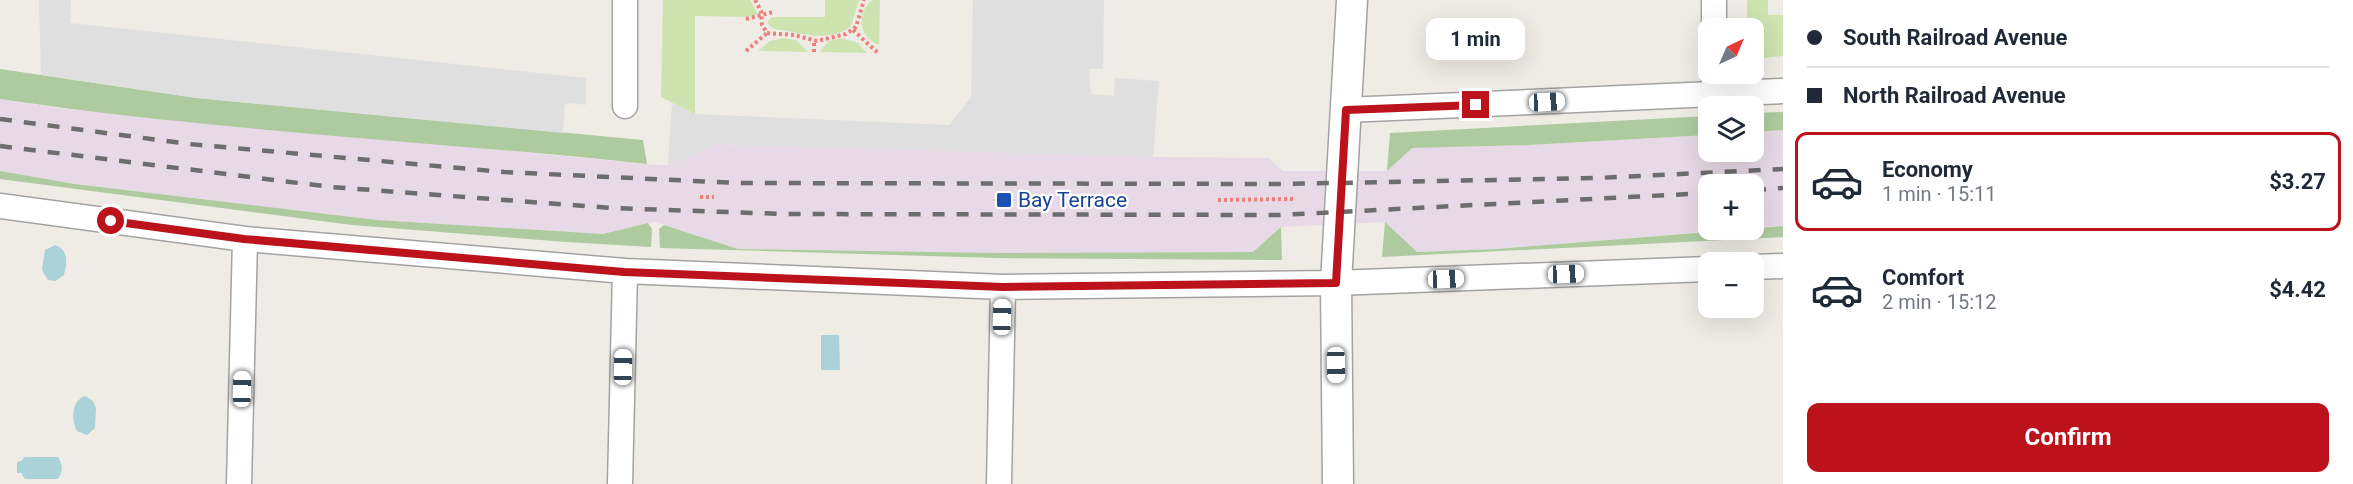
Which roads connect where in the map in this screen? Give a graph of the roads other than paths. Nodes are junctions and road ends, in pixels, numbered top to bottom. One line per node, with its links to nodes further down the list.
1 (625, 0): 7 (street)
2 (1352, 0): 8 (street)
3 (1714, 0): 4 (street)
4 (1714, 18)
5 (1714, 84): 6 (street); 8 (street)
6 (1783, 91)
7 (625, 105)
8 (1346, 110): 15 (street)
9 (0, 206): 10 (street)
10 (244, 239): 14 (street); 17 (street)
11 (1783, 266): 12 (street)
12 (1764, 267)
13 (1698, 269): 15 (street)
14 (624, 272): 16 (street); 18 (street)
15 (1336, 283): 16 (street); 20 (street)
16 (1003, 287): 19 (street)
17 (239, 484)
18 (620, 484)
19 (999, 484)
20 (1338, 484)

